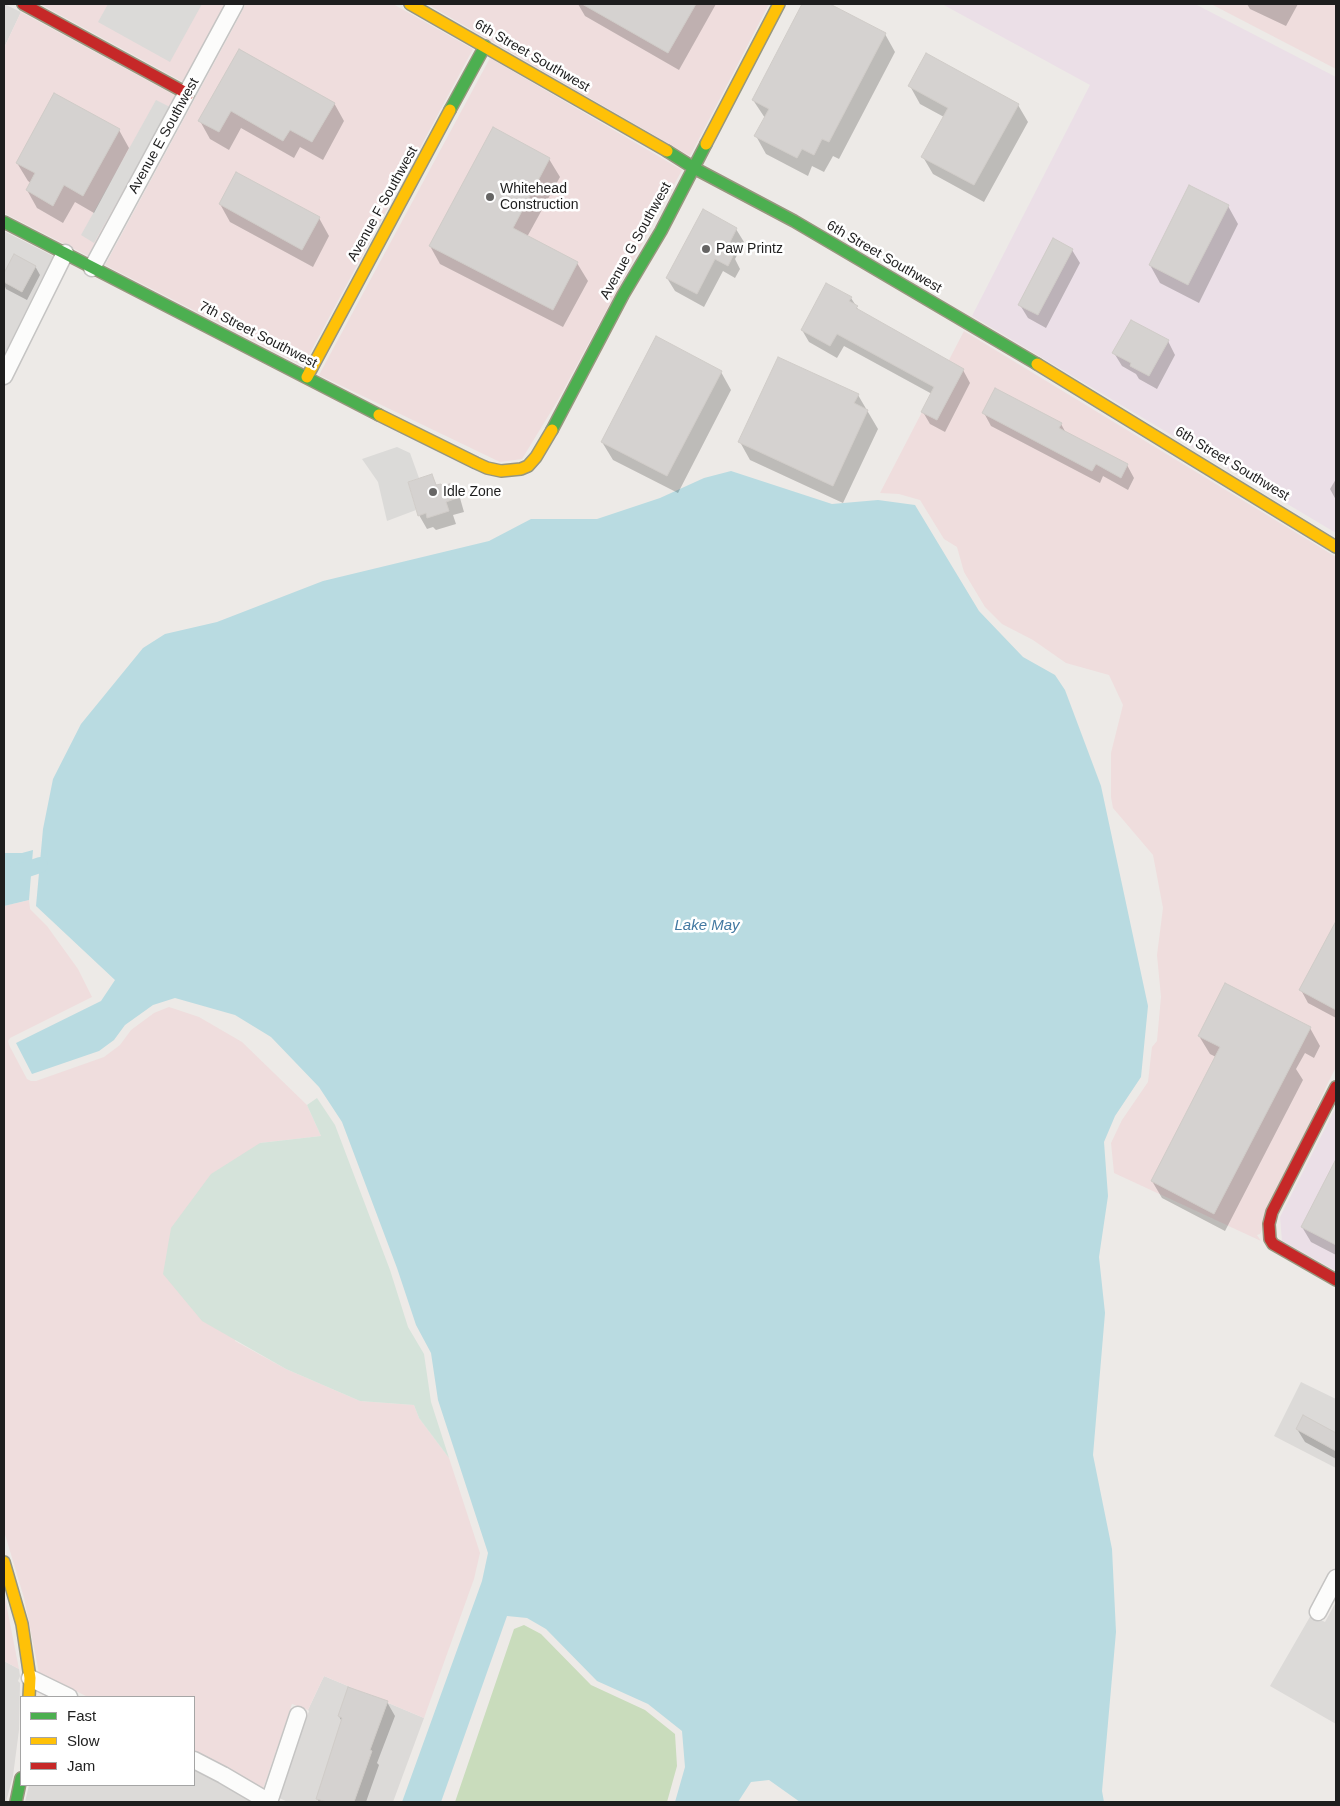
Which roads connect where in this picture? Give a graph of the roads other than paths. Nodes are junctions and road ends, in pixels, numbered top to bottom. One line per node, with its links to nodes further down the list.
1 (23, 4): 6 (street)
2 (235, 4): 6 (street, Avenue E Southwest)
3 (410, 4): 5 (street, 6th Street Southwest)
4 (779, 4): 7 (street, Avenue G Southwest)
5 (485, 46): 7 (street, 6th Street Southwest); 12 (street, Avenue F Southwest)
6 (188, 94): 10 (street, Avenue E Southwest)
7 (694, 168): 13 (street, Avenue G Southwest); 14 (street, 6th Street Southwest)
8 (4, 222): 9 (street, 7th Street Southwest)
9 (65, 254): 10 (street, 7th Street Southwest); 11 (street)
10 (92, 268): 12 (street, 7th Street Southwest)
11 (4, 376)
12 (307, 378): 13 (street, 7th Street Southwest)
13 (501, 471)
14 (1336, 547)
15 (1336, 1087): 16 (street)
16 (1336, 1280)
17 (4, 1562): 20 (street)
18 (1336, 1578): 19 (street)
19 (1318, 1612)
20 (30, 1678): 21 (street); 22 (street)
21 (29, 1696)
22 (67, 1696)
23 (298, 1715): 27 (street)
24 (195, 1761): 27 (street)
25 (20, 1783): 26 (street)
26 (16, 1802)
27 (269, 1802)

